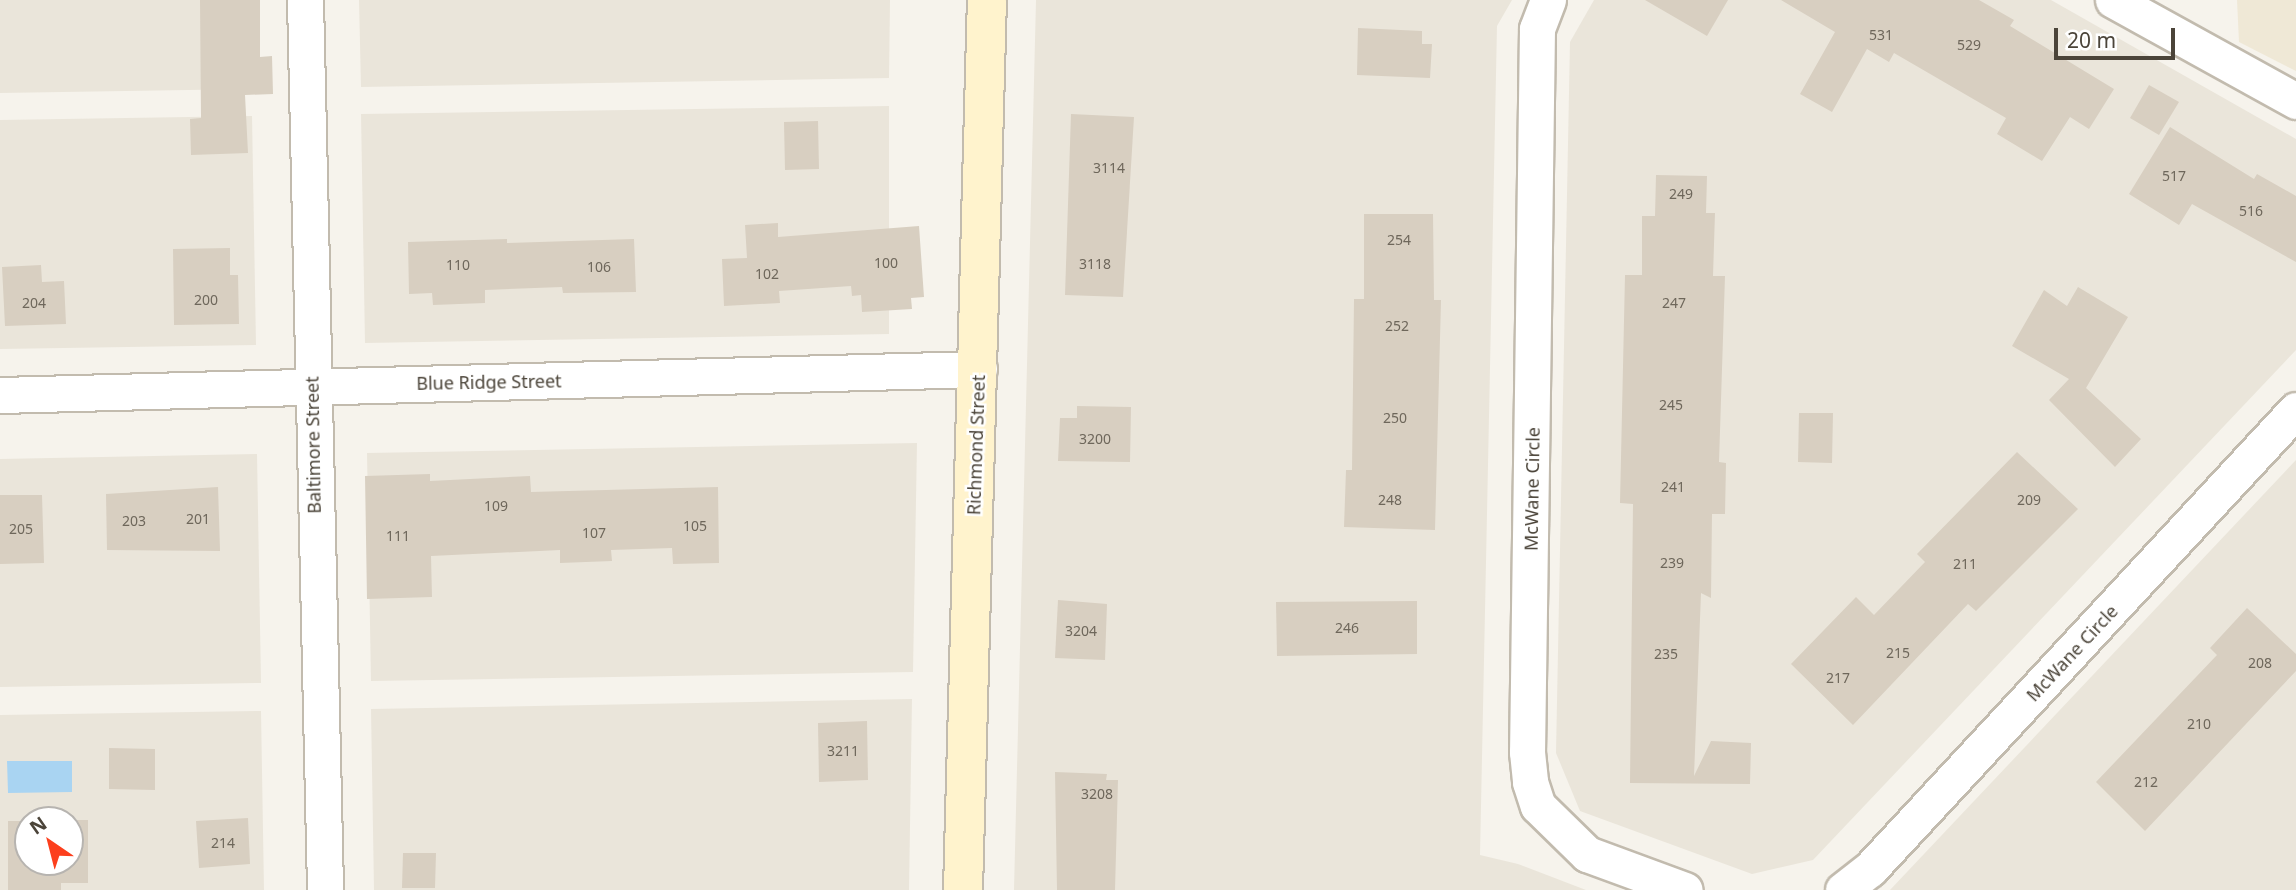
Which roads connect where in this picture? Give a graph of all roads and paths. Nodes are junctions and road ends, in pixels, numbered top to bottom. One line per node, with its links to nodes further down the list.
1 (305, 0): 7 (street, Baltimore Street)
2 (987, 0): 6 (street, Richmond Street)
3 (1548, 0): 12 (street, McWane Circle)
4 (2113, 0): 5 (street)
5 (2296, 101)
6 (979, 369): 7 (street, Blue Ridge Street); 11 (street, Richmond Street)
7 (312, 386): 8 (street, Blue Ridge Street); 10 (street, Baltimore Street)
8 (0, 395)
9 (2296, 410): 13 (street, McWane Circle)
10 (324, 890)
11 (962, 890)
12 (1685, 890)
13 (1843, 890)

